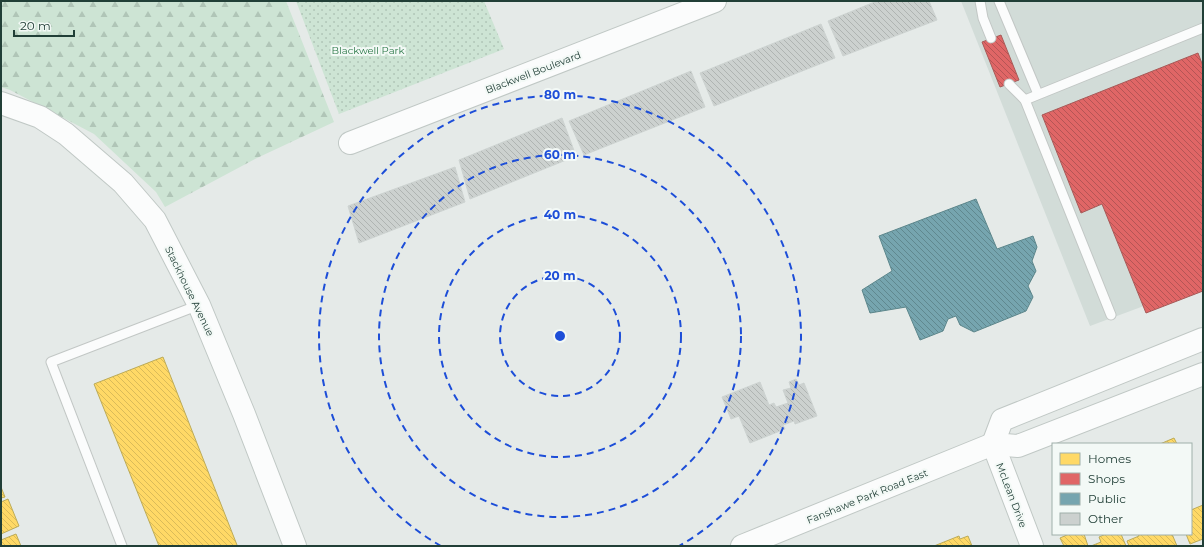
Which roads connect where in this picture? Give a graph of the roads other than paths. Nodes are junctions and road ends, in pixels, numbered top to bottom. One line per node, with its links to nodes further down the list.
1 (715, 1): 10 (street, Blackwell Boulevard)
2 (980, 1): 5 (lane)
3 (999, 1): 7 (lane)
4 (1203, 28): 7 (lane)
5 (991, 38)
6 (1009, 84): 8 (lane)
7 (1038, 94): 8 (lane)
8 (1025, 100): 12 (lane)
9 (1, 103): 11 (street, Stackhouse Avenue)
10 (350, 143)
11 (199, 305): 16 (lane); 17 (street, Stackhouse Avenue)
12 (1111, 315)
13 (1203, 339): 15 (street)
14 (1203, 374): 15 (street, Fanshawe Park Road East)
15 (993, 444): 18 (street, Fanshawe Park Road East); 19 (street, McLean Drive)
16 (122, 546)
17 (295, 546)
18 (742, 546)
19 (1032, 546)

